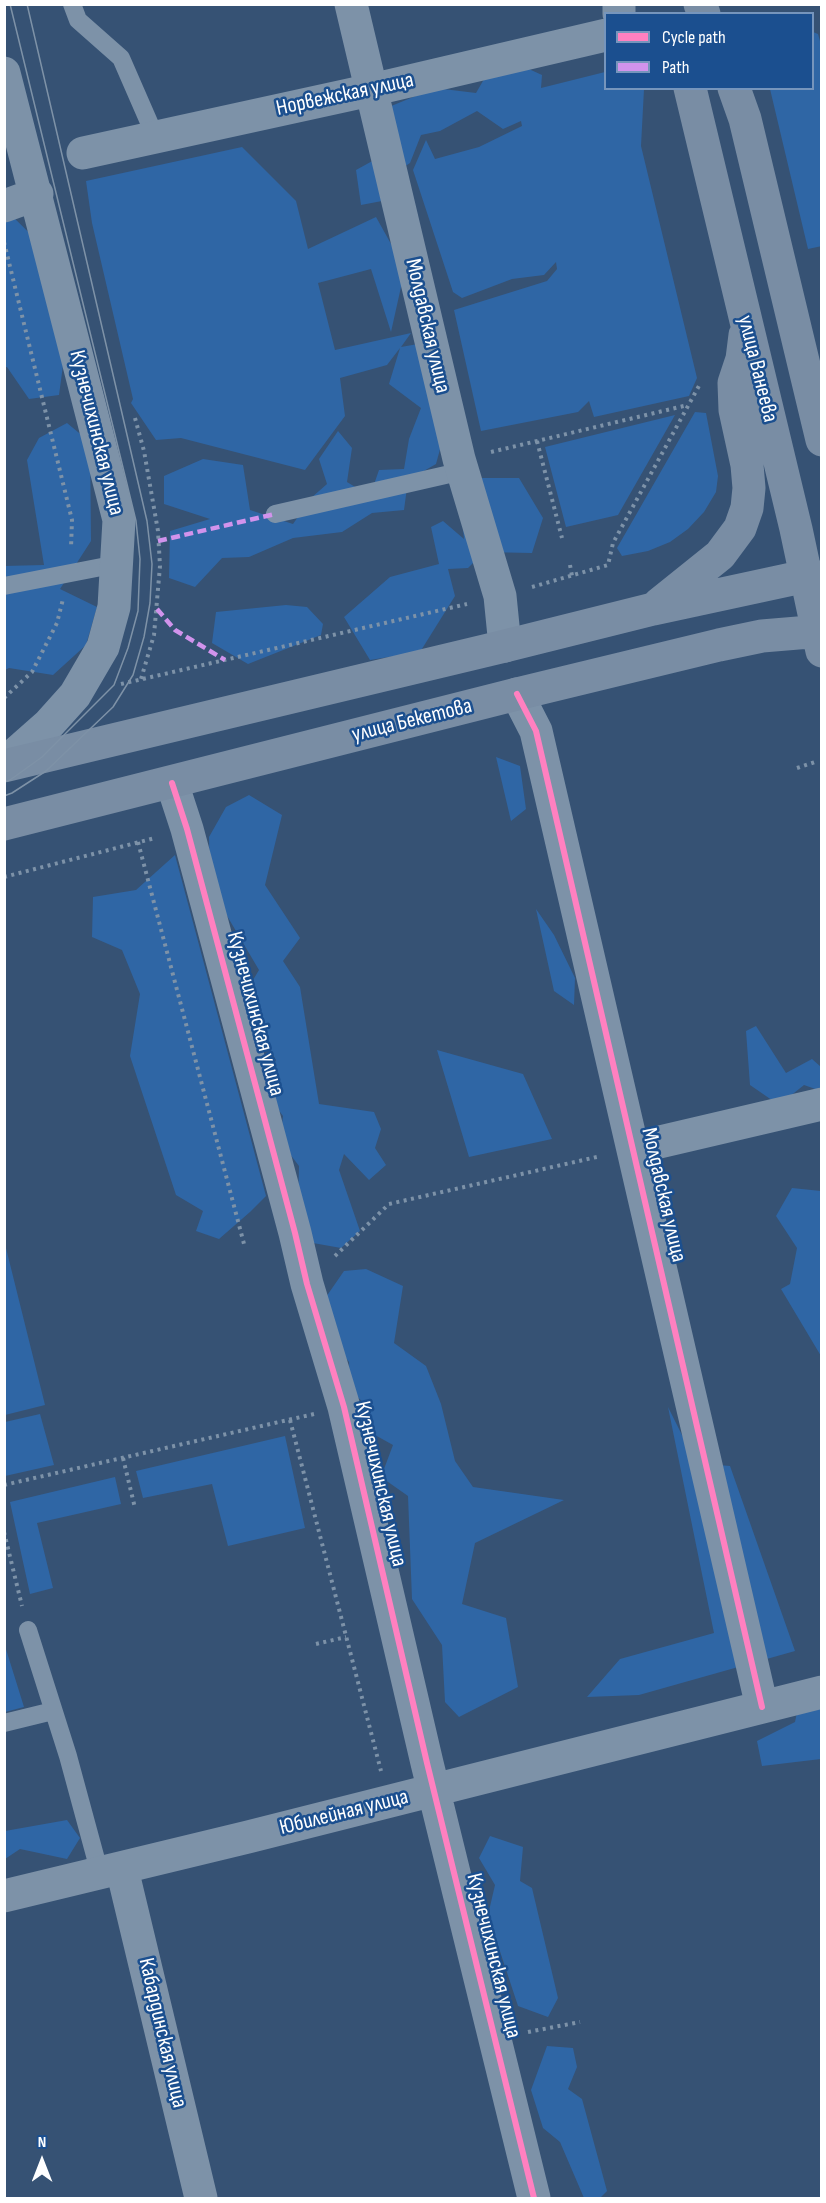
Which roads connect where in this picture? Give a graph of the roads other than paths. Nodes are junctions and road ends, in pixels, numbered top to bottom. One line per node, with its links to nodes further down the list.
1 (72, 4): 8 (lane)
2 (351, 4): 5 (street, Молдавская улица)
3 (604, 35): 5 (street, Норвежская улица)
4 (4, 73): 10 (street, Кузнечихинская улица)
5 (371, 90): 8 (street, Норвежская улица); 14 (street, Молдавская улица)
6 (690, 90): 12 (main road, улица Ванеева)
7 (735, 90): 13 (main road, улица Ванеева)
8 (155, 136): 9 (street, Норвежская улица)
9 (83, 153)
10 (37, 194): 11 (street); 16 (street, Кузнечихинская улица)
11 (4, 206)
12 (746, 324): 17 (main road, улица Ванеева); 19 (main road)
13 (822, 441)
14 (461, 465): 15 (lane); 21 (street, Молдавская улица)
15 (275, 514)
16 (117, 564): 18 (lane); 23 (street, Кузнечихинская улица)
17 (814, 577): 19 (main road); 20 (main road, улица Ванеева)
18 (4, 586)
19 (653, 609): 21 (main road)
20 (820, 637): 22 (main road, улица Бекетова)
21 (505, 646): 24 (main road)
22 (517, 694): 25 (main road, улица Бекетова); 28 (street, Молдавская улица)
23 (4, 760)
24 (4, 765)
25 (172, 783): 26 (main road, улица Бекетова); 34 (street, Кузнечихинская улица)
26 (4, 824)
27 (822, 1104): 28 (street)
28 (634, 1148): 31 (street, Молдавская улица)
29 (28, 1630): 32 (lane)
30 (822, 1692): 31 (street, Юбилейная улица)
31 (762, 1707): 34 (street, Юбилейная улица)
32 (53, 1711): 33 (lane); 35 (lane)
33 (4, 1724)
34 (434, 1790): 35 (street, Юбилейная улица); 38 (street, Кузнечихинская улица)
35 (111, 1871): 36 (street, Юбилейная улица); 37 (street, Кабардинская улица)
36 (4, 1896)
37 (201, 2199)
38 (534, 2199)

